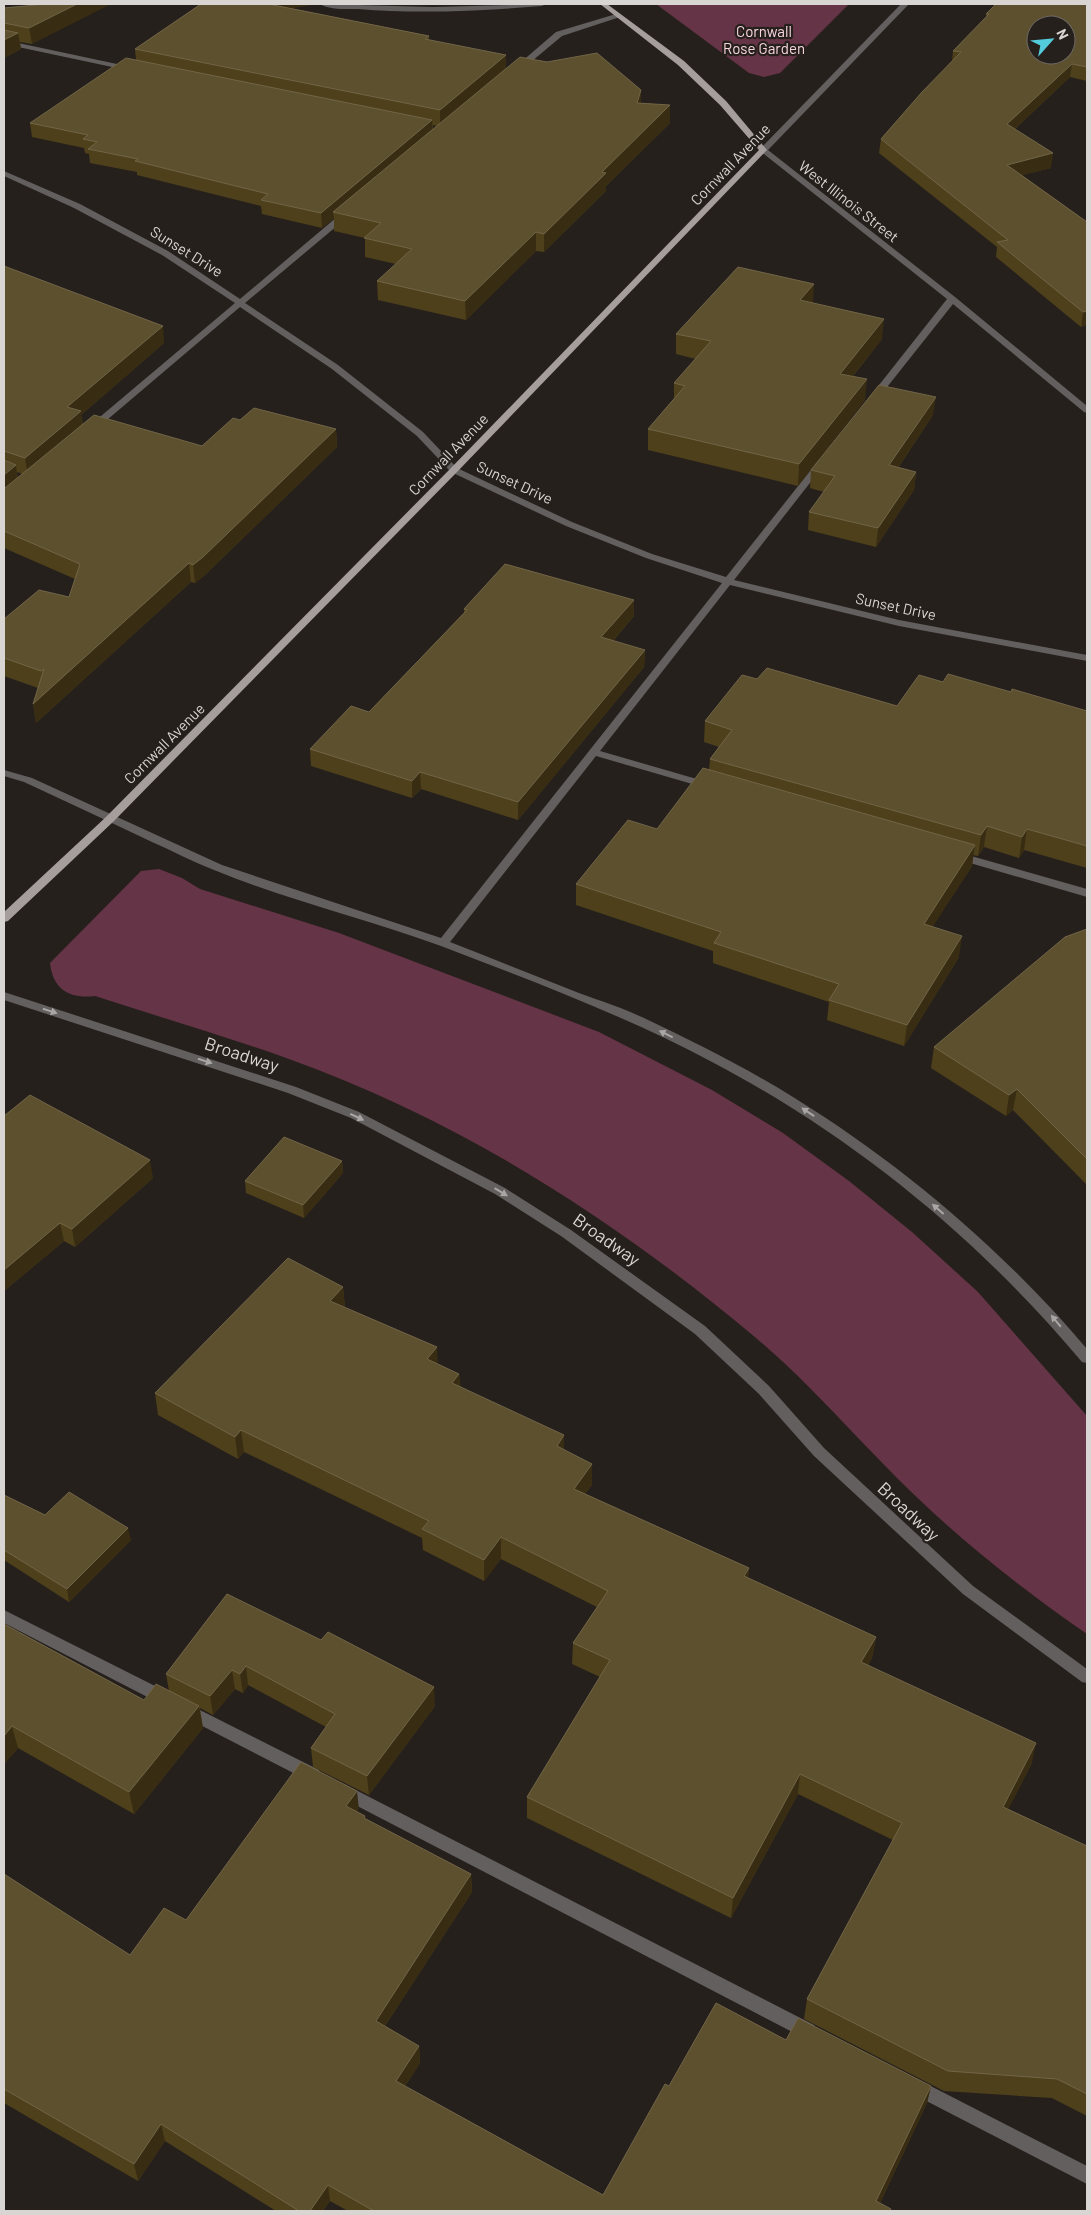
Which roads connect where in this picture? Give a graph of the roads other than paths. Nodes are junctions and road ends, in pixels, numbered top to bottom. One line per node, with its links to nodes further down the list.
1 (324, 4): 2 (street)
2 (542, 4)
3 (603, 4): 5 (main road, West Illinois Street)
4 (905, 4): 9 (street, Cornwall Avenue)
5 (619, 16): 8 (street); 9 (main road, West Illinois Street)
6 (4, 42): 7 (street)
7 (140, 70)
8 (508, 77)
9 (764, 150): 12 (street, West Illinois Street); 18 (main road, Cornwall Avenue)
10 (4, 173): 13 (street, Sunset Drive)
11 (353, 208): 13 (street)
12 (952, 299): 14 (street); 15 (street, West Illinois Street)
13 (241, 303): 16 (street); 18 (street, Sunset Drive)
14 (868, 404)
15 (1087, 410)
16 (82, 437)
17 (831, 451): 19 (street)
18 (454, 470): 19 (street, Sunset Drive); 24 (main road, Cornwall Avenue)
19 (727, 581): 20 (street, Sunset Drive); 21 (street)
20 (1087, 658)
21 (593, 752): 23 (street); 28 (street)
22 (4, 773): 24 (street)
23 (726, 790)
24 (110, 819): 27 (main road, Cornwall Avenue); 28 (street)
25 (945, 853): 26 (street)
26 (1087, 893)
27 (4, 918)
28 (443, 943): 30 (street, one-way to 28)
29 (4, 996): 32 (street, Broadway, one-way to 32)
30 (1087, 1358)
31 (4, 1616): 33 (street)
32 (1087, 1677)
33 (821, 2037)
34 (901, 2078): 35 (street)
35 (1087, 2175)

